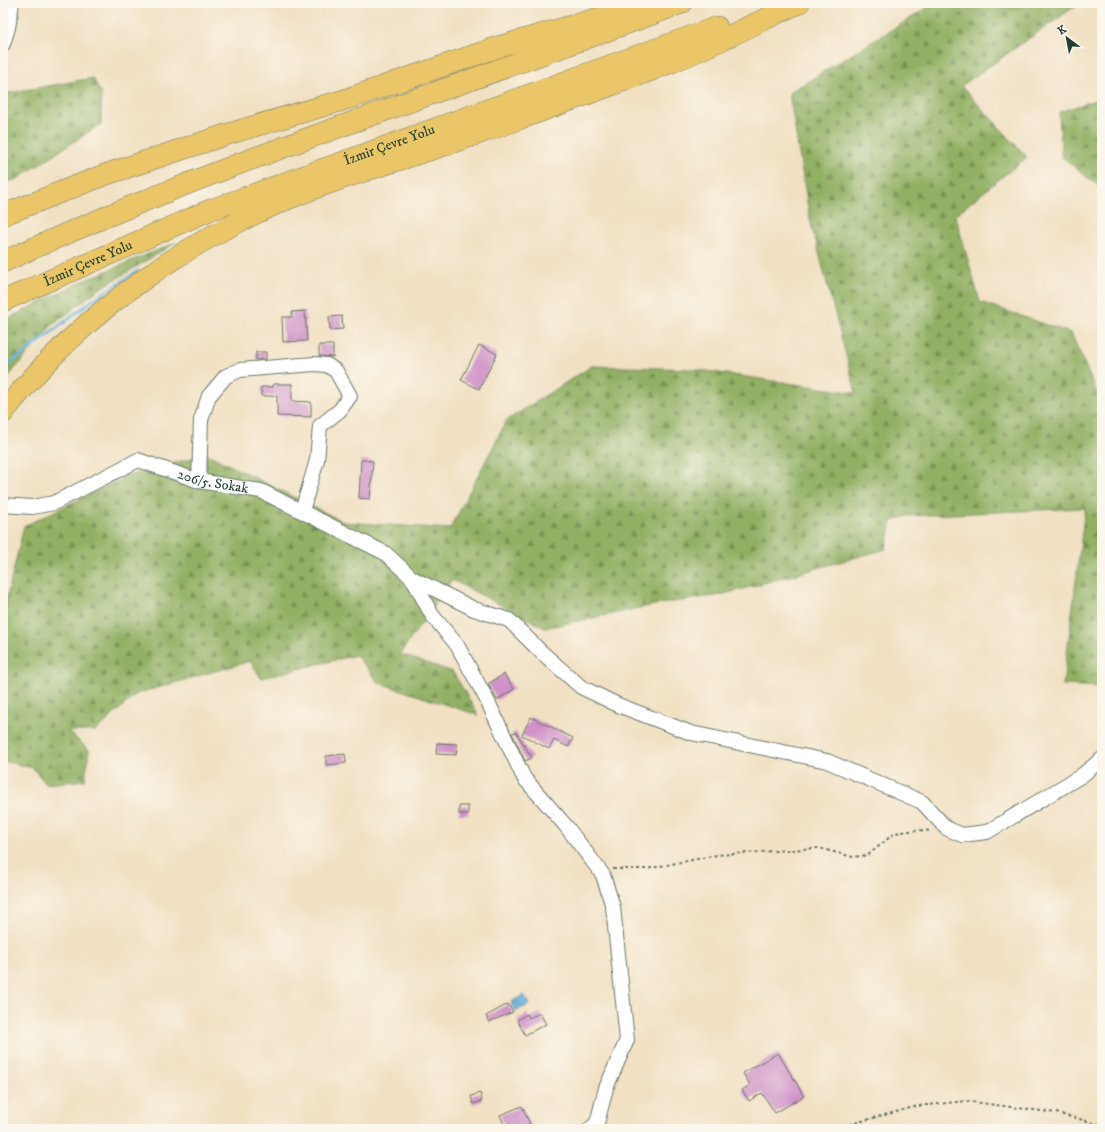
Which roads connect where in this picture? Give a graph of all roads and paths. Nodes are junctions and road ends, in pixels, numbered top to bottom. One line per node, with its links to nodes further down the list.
1 (12, 3): 6 (street)
2 (640, 3): 7 (highway)
3 (682, 3): 8 (highway)
4 (781, 3): 9 (highway, İzmir Çevre Yolu)
5 (799, 3): 10 (highway)
6 (3, 44)
7 (3, 215)
8 (3, 262)
9 (3, 301)
10 (3, 413)
11 (199, 481): 12 (street, 206/5. Sokak); 13 (street, 206/5. Sokak); 13 (street)
12 (3, 505)
13 (302, 511): 14 (street, 206/5. Sokak)
14 (412, 578): 16 (street); 19 (street)
15 (1102, 759): 16 (street)
16 (957, 833): 17 (path)
17 (611, 869)
18 (1102, 1125): 20 (path)
19 (590, 1129)
20 (832, 1129)

